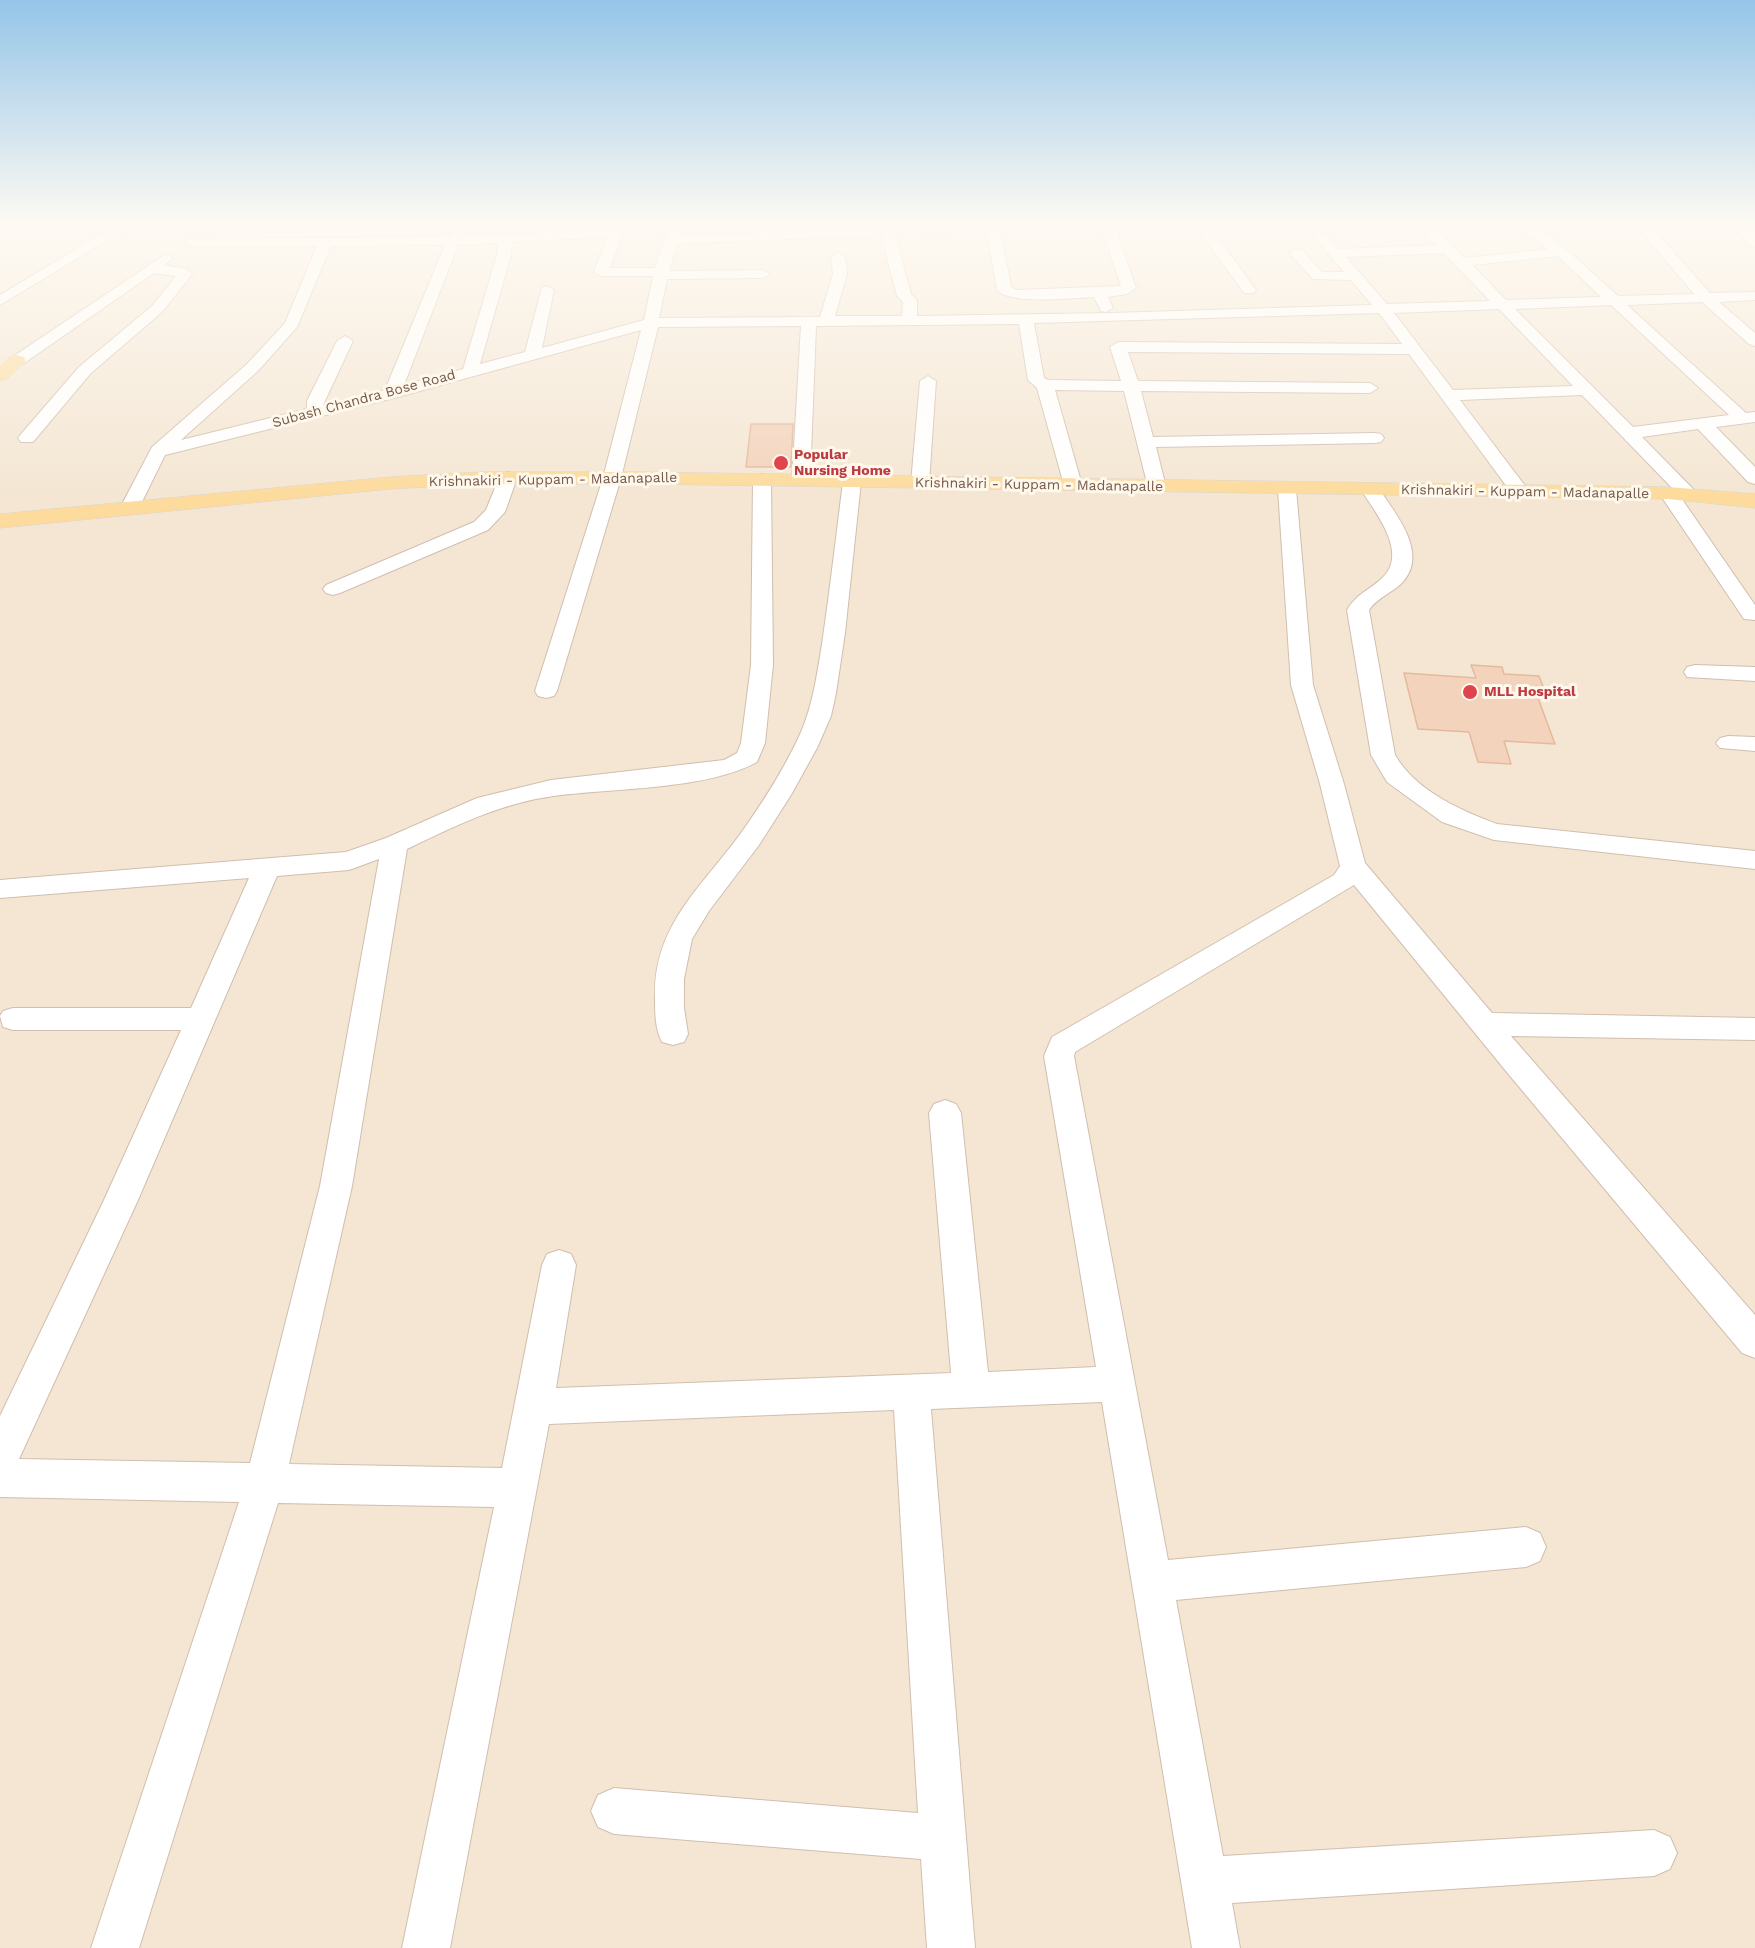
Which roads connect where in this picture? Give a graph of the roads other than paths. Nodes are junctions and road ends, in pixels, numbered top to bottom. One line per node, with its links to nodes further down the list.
1 (83, 315): 28 (street)
2 (150, 315): 41 (street)
3 (296, 315): 44 (street)
4 (423, 315): 35 (street)
5 (487, 315): 29 (street)
6 (541, 315): 27 (street)
7 (653, 315): 19 (street)
8 (825, 315): 20 (street)
9 (909, 315): 18 (street)
10 (1110, 315): 16 (street)
11 (1195, 315): 16 (street, Subash Chandra Bose Road)
12 (1387, 315): 26 (street)
13 (1515, 315): 34 (street)
14 (1632, 315): 38 (street)
15 (1725, 315): 24 (street)
16 (1111, 318): 17 (street, Subash Chandra Bose Road); 25 (street)
17 (1026, 320): 18 (street, Subash Chandra Bose Road); 31 (street)
18 (909, 321): 20 (street, Subash Chandra Bose Road)
19 (651, 323): 20 (street, Subash Chandra Bose Road); 27 (street, Subash Chandra Bose Road); 46 (street)
20 (819, 330): 49 (street)
21 (951, 334): 22 (street)
22 (853, 336)
23 (345, 341): 37 (street)
24 (1755, 341)
25 (1118, 347): 26 (street); 32 (street)
26 (1414, 349): 36 (street)
27 (533, 353): 29 (street, Subash Chandra Bose Road)
28 (4, 368)
29 (470, 372): 35 (street, Subash Chandra Bose Road)
30 (928, 381): 51 (street)
31 (1045, 385): 32 (street); 52 (street)
32 (1131, 386): 33 (street); 43 (street)
33 (1370, 388)
34 (1588, 390): 36 (street); 40 (street)
35 (392, 393): 37 (street, Subash Chandra Bose Road)
36 (1448, 394): 56 (street)
37 (315, 412): 44 (street, Subash Chandra Bose Road)
38 (1749, 418): 39 (street)
39 (1703, 424): 40 (street); 47 (street)
40 (1629, 433): 58 (street)
41 (27, 438)
42 (1375, 438): 43 (street)
43 (1144, 442): 53 (street)
44 (158, 452): 60 (street)
45 (508, 478): 46 (main road, Krishnakiri - Kuppam - Madanapalle); 60 (main road, Krishnakiri - Kuppam - Madanapalle); 62 (street)
46 (612, 478): 48 (main road, Krishnakiri - Kuppam - Madanapalle); 66 (street)
47 (1755, 478)
48 (762, 480): 49 (main road, Krishnakiri - Kuppam - Madanapalle); 69 (street)
49 (801, 481): 50 (main road, Krishnakiri - Kuppam - Madanapalle)
50 (852, 482): 51 (main road, Krishnakiri - Kuppam - Madanapalle); 78 (street)
51 (920, 483): 52 (main road, Krishnakiri - Kuppam - Madanapalle)
52 (1073, 486): 53 (main road, Krishnakiri - Kuppam - Madanapalle)
53 (1157, 487): 54 (main road, Krishnakiri - Kuppam - Madanapalle)
54 (1287, 489): 55 (main road, Krishnakiri - Kuppam - Madanapalle); 71 (street)
55 (1370, 490): 56 (main road, Krishnakiri - Kuppam - Madanapalle); 70 (street)
56 (1520, 491): 57 (main road, Krishnakiri - Kuppam - Madanapalle)
57 (1668, 493): 58 (main road, Krishnakiri - Kuppam - Madanapalle); 63 (street)
58 (1690, 495): 59 (main road, Krishnakiri - Kuppam - Madanapalle)
59 (1755, 501)
60 (130, 508): 61 (main road, Krishnakiri - Kuppam - Madanapalle)
61 (0, 521)
62 (333, 590)
63 (1751, 615)
64 (1695, 672): 65 (street)
65 (1755, 674)
66 (546, 691)
67 (1728, 743): 68 (street)
68 (1755, 744)
69 (395, 844): 72 (street); 88 (street)
70 (1755, 860)
71 (1353, 866): 76 (street); 82 (street)
72 (267, 868): 73 (street); 75 (street)
73 (0, 889)
74 (13, 1019): 75 (street)
75 (201, 1019): 86 (street)
76 (1484, 1024): 77 (street); 81 (street)
77 (1755, 1029)
78 (673, 1034)
79 (945, 1113): 83 (street)
80 (559, 1265): 85 (street)
81 (1755, 1341)
82 (1117, 1384): 83 (street); 91 (street)
83 (971, 1389): 84 (street)
84 (910, 1392): 85 (street); 93 (street)
85 (534, 1407): 89 (street)
86 (3, 1445)
87 (0, 1478): 88 (street)
88 (264, 1483): 89 (street); 96 (street)
89 (518, 1488): 97 (street)
90 (1526, 1547): 91 (street)
91 (1152, 1582): 95 (street)
92 (614, 1811): 93 (street)
93 (943, 1838): 98 (street)
94 (1654, 1853): 95 (street)
95 (1203, 1881): 99 (street)
96 (115, 1948)
97 (426, 1948)
98 (951, 1948)
99 (1216, 1948)

